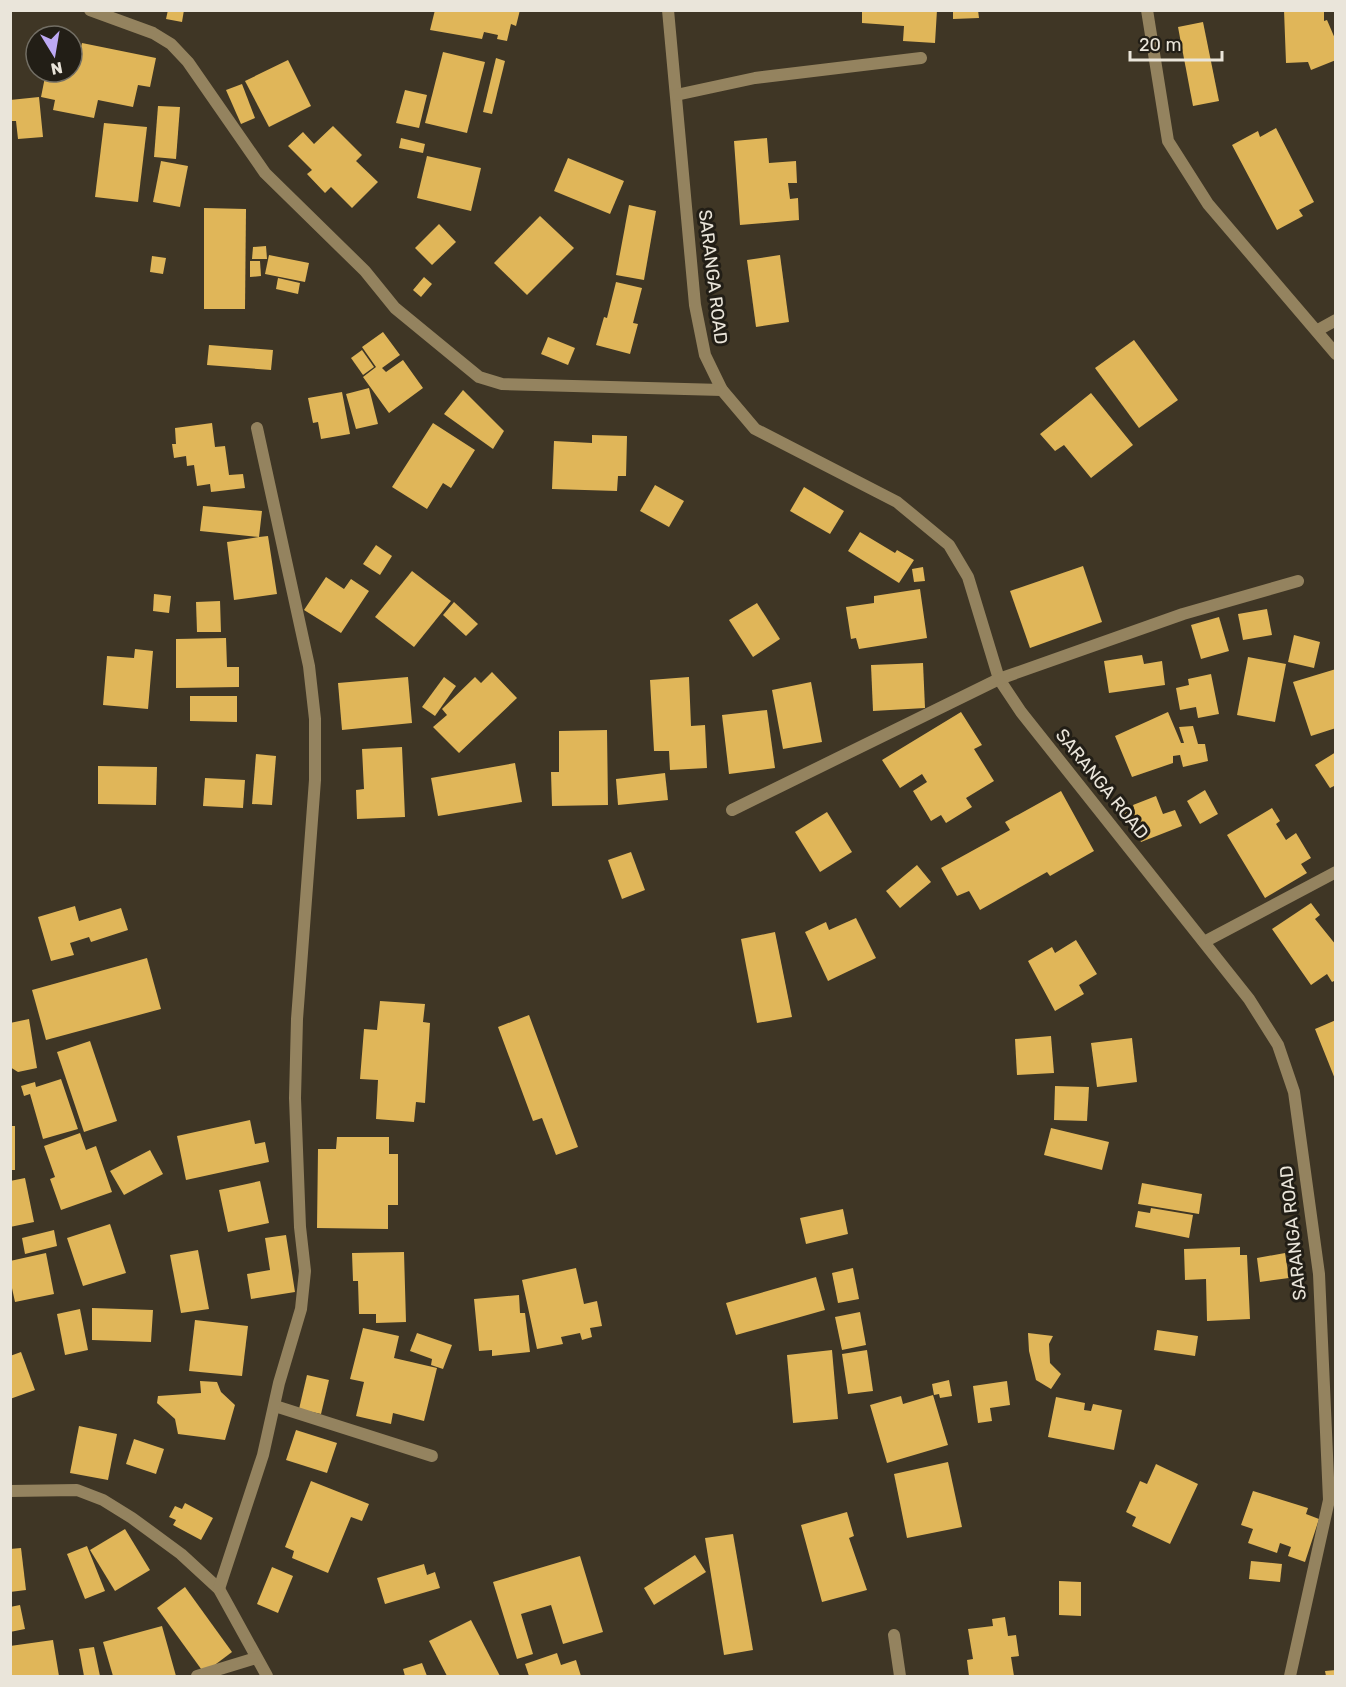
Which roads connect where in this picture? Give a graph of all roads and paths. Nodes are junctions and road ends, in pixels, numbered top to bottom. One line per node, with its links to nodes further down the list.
1 (90, 10): 9 (street)
2 (668, 10): 5 (street, SARANGA ROAD)
3 (1147, 10): 7 (street)
4 (921, 58): 5 (street)
5 (676, 95): 9 (street, SARANGA ROAD)
6 (1335, 320): 7 (street)
7 (1318, 330): 8 (street)
8 (1335, 354)
9 (722, 390): 12 (street, SARANGA ROAD)
10 (257, 428): 16 (street)
11 (1298, 581): 12 (street)
12 (999, 679): 13 (street); 15 (street, SARANGA ROAD)
13 (732, 810)
14 (1335, 872): 15 (street)
15 (1204, 942): 19 (street, SARANGA ROAD)
16 (274, 1406): 17 (street); 20 (street)
17 (432, 1456)
18 (10, 1491): 20 (street)
19 (1332, 1500): 26 (street, SARANGA ROAD)
20 (219, 1589): 22 (street)
21 (894, 1635): 25 (street)
22 (256, 1658): 23 (street); 24 (street)
23 (197, 1677)
24 (267, 1677)
25 (900, 1677)
26 (1290, 1677)

